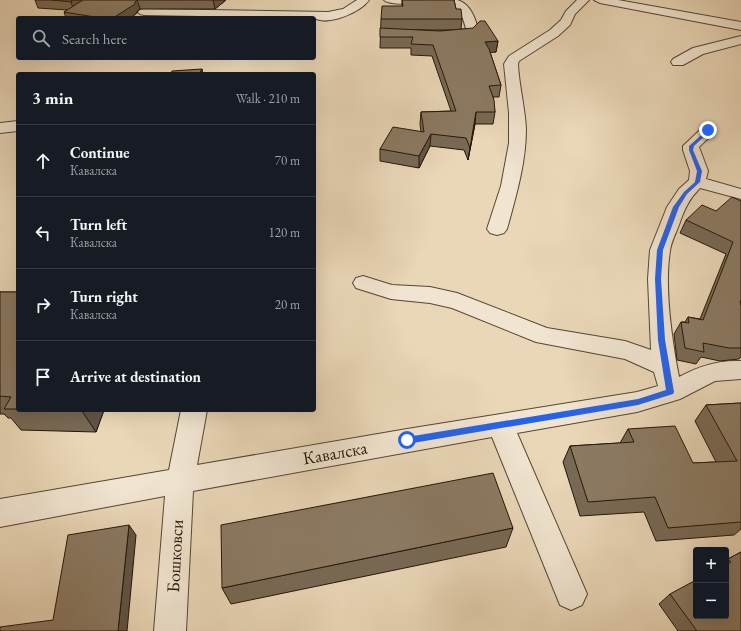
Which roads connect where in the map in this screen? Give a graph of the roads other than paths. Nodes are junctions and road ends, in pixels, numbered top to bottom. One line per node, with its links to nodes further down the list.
1 (363, 0): 7 (street)
2 (390, 0): 3 (street)
3 (414, 0)
4 (447, 0): 9 (street)
5 (583, 0): 17 (street)
6 (600, 0): 8 (street)
7 (144, 12)
8 (741, 26)
9 (432, 36)
10 (741, 40): 11 (street)
11 (678, 62)
12 (16, 126): 13 (street)
13 (0, 128)
14 (708, 130): 15 (street)
15 (697, 182): 16 (street); 19 (street)
16 (741, 194)
17 (497, 229)
18 (363, 283): 19 (street)
19 (665, 367): 21 (street)
20 (741, 370): 21 (street, Кавалска)
21 (670, 392): 23 (street, Кавалска)
22 (194, 412): 24 (street, Бошковси)
23 (502, 426): 24 (street, Кавалска); 26 (street)
24 (180, 482): 25 (street, Кавалска); 27 (street, Бошковси)
25 (0, 513)
26 (571, 594)
27 (170, 631)

